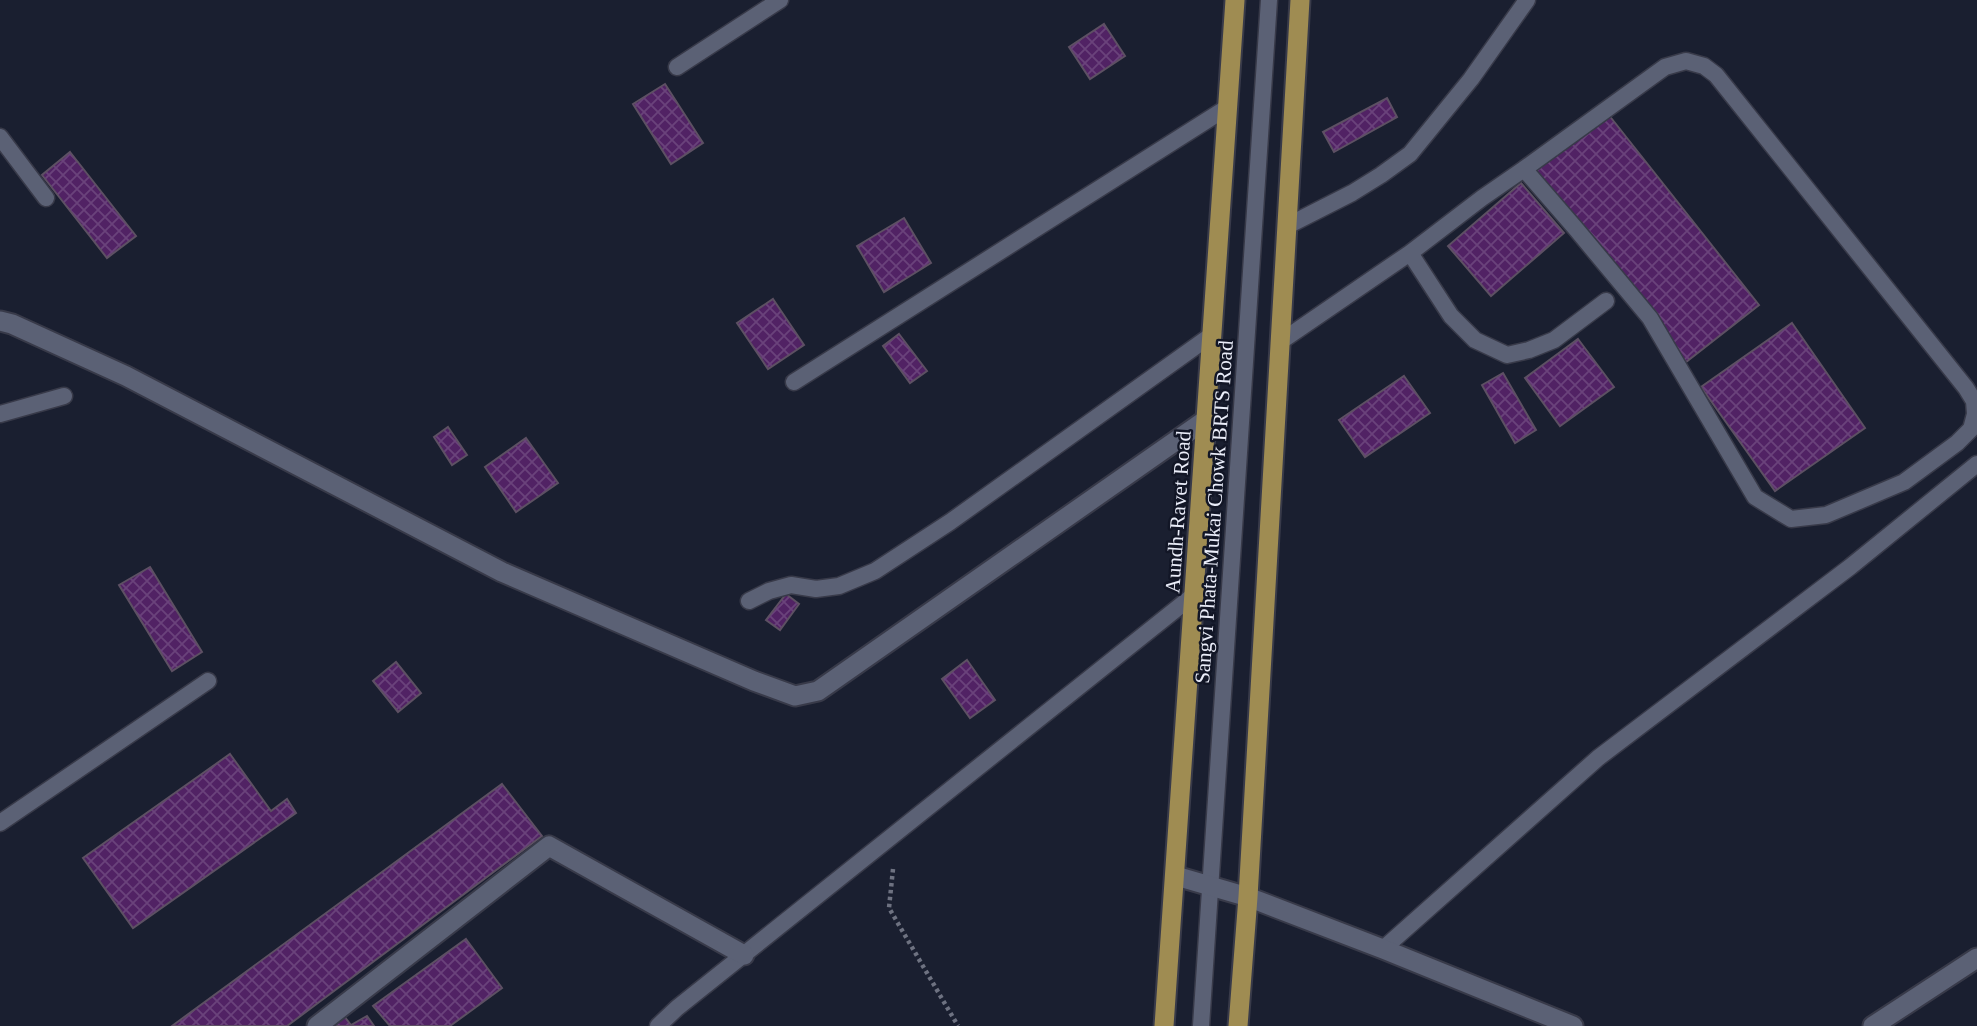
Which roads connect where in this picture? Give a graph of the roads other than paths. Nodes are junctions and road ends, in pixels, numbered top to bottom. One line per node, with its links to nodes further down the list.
1 (780, 0): 6 (lane)
2 (1235, 0): 7 (main road, Aundh-Ravet Road)
3 (1269, 0): 27 (lane, Sangvi Phata-Mukai Chowk BRTS Road)
4 (1300, 0): 11 (main road)
5 (1527, 0): 11 (lane)
6 (677, 67)
7 (1228, 107): 15 (main road, Aundh-Ravet Road); 17 (lane)
8 (0, 137): 10 (lane)
9 (1524, 169): 9 (lane); 12 (lane)
10 (46, 198)
11 (1287, 226): 16 (main road)
12 (1410, 253): 13 (lane); 16 (lane)
13 (1606, 301)
14 (0, 321): 20 (street)
15 (1213, 334): 20 (main road, Aundh-Ravet Road); 23 (lane)
16 (1280, 342): 28 (main road)
17 (794, 382)
18 (65, 396): 19 (lane)
19 (0, 414)
20 (1207, 419): 22 (main road, Aundh-Ravet Road)
21 (1977, 464): 29 (lane)
22 (1195, 594): 26 (main road, Aundh-Ravet Road); 30 (lane)
23 (749, 601)
24 (208, 681): 25 (lane)
25 (0, 823)
26 (1176, 876): 27 (street); 34 (main road, Aundh-Ravet Road)
27 (1210, 887): 28 (street); 35 (lane, Sangvi Phata-Mukai Chowk BRTS Road)
28 (1248, 897): 29 (street); 36 (main road)
29 (1383, 948): 37 (street)
30 (744, 955): 32 (street); 33 (lane)
31 (1977, 958): 38 (street)
32 (317, 1026)
33 (658, 1026)
34 (1164, 1026)
35 (1201, 1026)
36 (1238, 1026)
37 (1573, 1026)
38 (1873, 1026)

